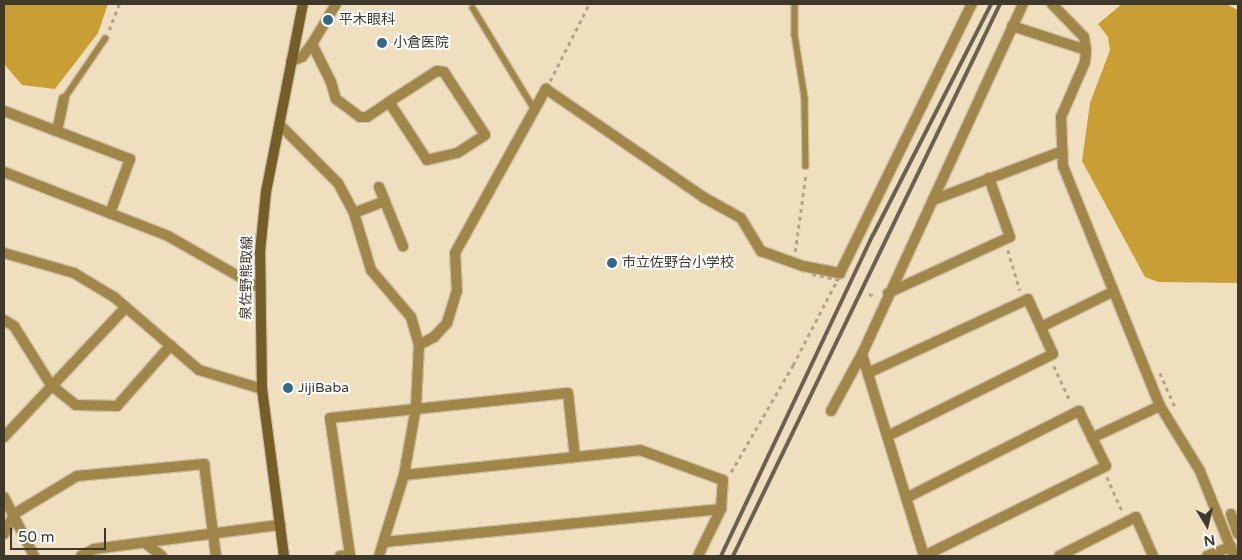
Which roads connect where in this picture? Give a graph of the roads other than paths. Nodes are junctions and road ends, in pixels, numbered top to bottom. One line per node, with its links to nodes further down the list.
1 (303, 4): 12 (main road, 泉佐野熊取線)
2 (336, 4): 10 (street)
3 (794, 4): 20 (lane)
4 (972, 4): 15 (street)
5 (1023, 4): 8 (street)
6 (1052, 4): 11 (street)
7 (473, 8): 15 (lane)
8 (1012, 26): 11 (street); 24 (street)
9 (105, 39): 13 (lane)
10 (312, 44): 12 (street); 14 (street)
11 (1086, 50): 19 (street)
12 (291, 61): 17 (main road, 泉佐野熊取線)
13 (64, 99): 18 (street)
14 (389, 102): 14 (street)
15 (535, 110): 37 (street)
16 (4, 111): 18 (street)
17 (278, 124): 27 (street); 30 (main road, 泉佐野熊取線)
18 (57, 131): 26 (street)
19 (1060, 152): 22 (street); 31 (street)
20 (806, 166)
21 (4, 172): 26 (street)
22 (989, 178): 24 (street); 32 (street)
23 (380, 187): 25 (street)
24 (933, 200): 32 (street)
25 (385, 201): 27 (street); 28 (street)
26 (110, 213): 30 (street)
27 (354, 213): 37 (street)
28 (403, 246)
29 (4, 253): 33 (street)
30 (259, 288): 41 (main road, 泉佐野熊取線)
31 (1112, 292): 35 (street); 42 (street)
32 (888, 293): 38 (street)
33 (126, 307): 36 (street); 40 (street)
34 (4, 320): 40 (street)
35 (1041, 326): 39 (street); 45 (street)
36 (171, 344): 40 (street); 41 (street)
37 (419, 345): 43 (street)
38 (862, 354): 39 (street); 44 (street)
39 (868, 373): 45 (street)
40 (50, 385): 46 (street)
41 (262, 389): 55 (main road, 泉佐野熊取線)
42 (1160, 406): 47 (street); 61 (street)
43 (416, 407): 48 (street); 49 (street); 67 (street)
44 (831, 411)
45 (888, 436): 51 (street)
46 (4, 437)
47 (1092, 438): 51 (street); 70 (street)
48 (575, 457): 49 (street); 52 (street)
49 (404, 475): 59 (street)
50 (4, 497): 53 (street)
51 (906, 498): 70 (street)
52 (720, 509): 59 (street); 69 (street)
53 (14, 514): 56 (street); 57 (street); 62 (street)
54 (1230, 514): 58 (street)
55 (280, 525): 57 (street); 66 (main road, 泉佐野熊取線)
56 (4, 534)
57 (213, 534): 60 (street); 65 (street)
58 (1238, 534)
59 (384, 542): 68 (street)
60 (145, 543): 63 (street); 64 (street)
61 (1232, 552): 73 (street)
62 (34, 556)
63 (81, 556)
64 (162, 556)
65 (216, 556)
66 (284, 556)
67 (340, 556)
68 (379, 556)
69 (698, 556)
70 (924, 556)
71 (1059, 556): 72 (street)
72 (1153, 556)
73 (1207, 556)

